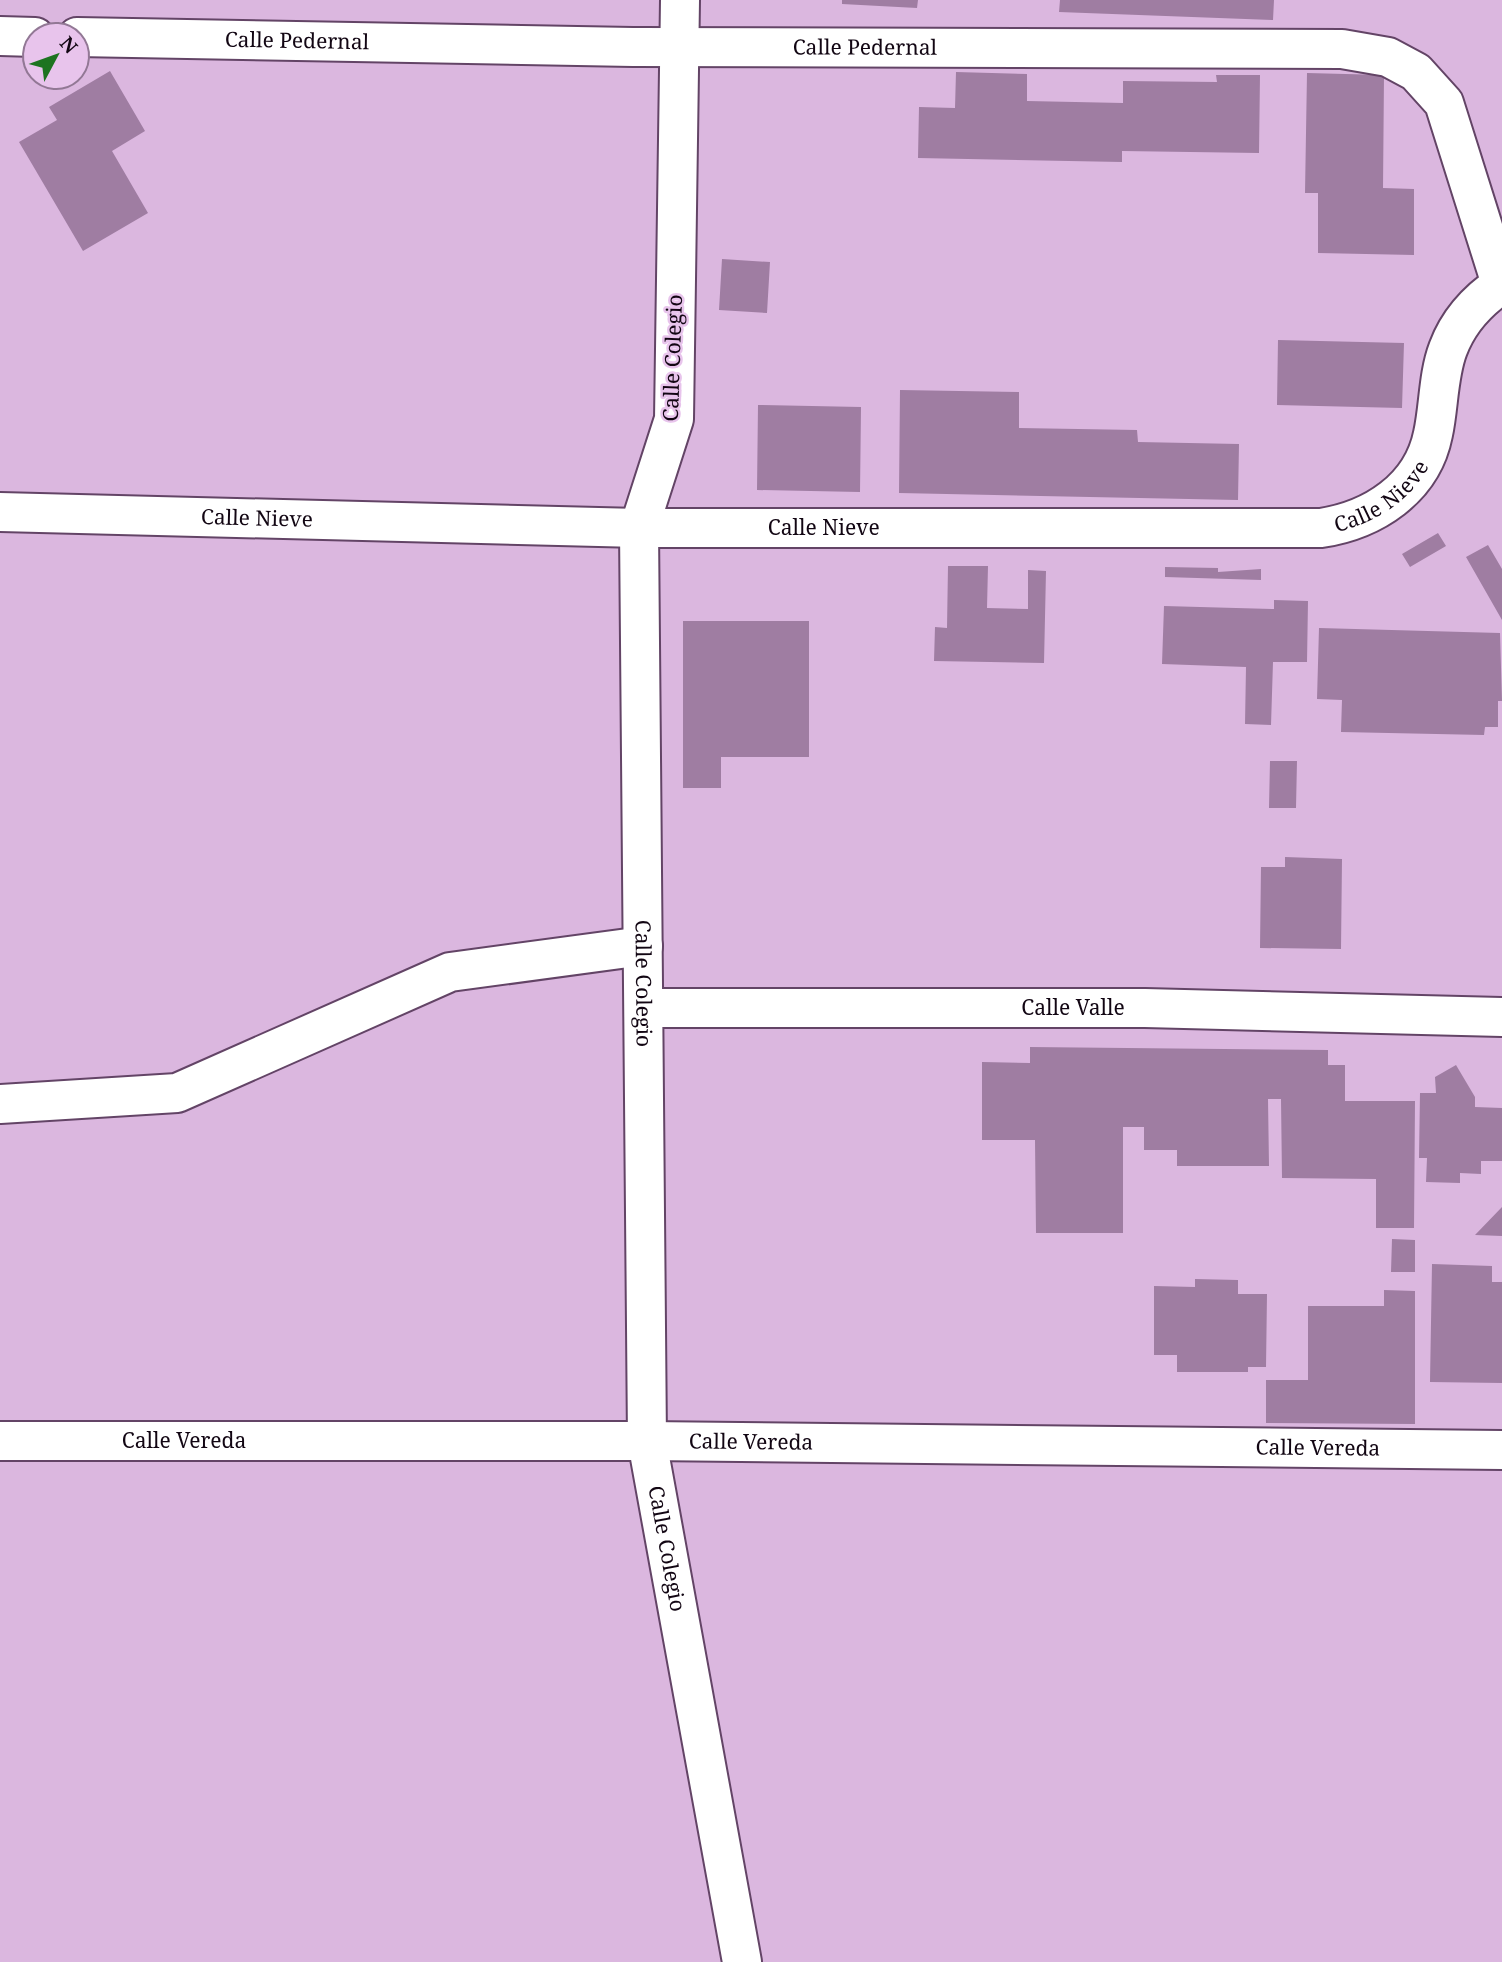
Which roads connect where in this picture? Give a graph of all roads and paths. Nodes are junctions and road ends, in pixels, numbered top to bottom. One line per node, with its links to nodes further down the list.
1 (680, 0): 5 (street, Calle Colegio)
2 (0, 36): 3 (street)
3 (21, 37)
4 (91, 37): 5 (street, Calle Pedernal)
5 (679, 45): 6 (street, Calle Pedernal); 8 (street, Calle Colegio)
6 (1502, 284): 8 (street, Calle Nieve)
7 (0, 512): 8 (street, Calle Nieve)
8 (639, 528): 9 (street, Calle Colegio)
9 (643, 946): 10 (street, Calle Colegio); 12 (street)
10 (643, 1008): 11 (street, Calle Valle); 14 (street, Calle Colegio)
11 (1502, 1017)
12 (0, 1104)
13 (0, 1441): 14 (street, Calle Vereda)
14 (647, 1441): 15 (street, Calle Vereda); 16 (street, Calle Colegio)
15 (1502, 1450)
16 (742, 1962)

